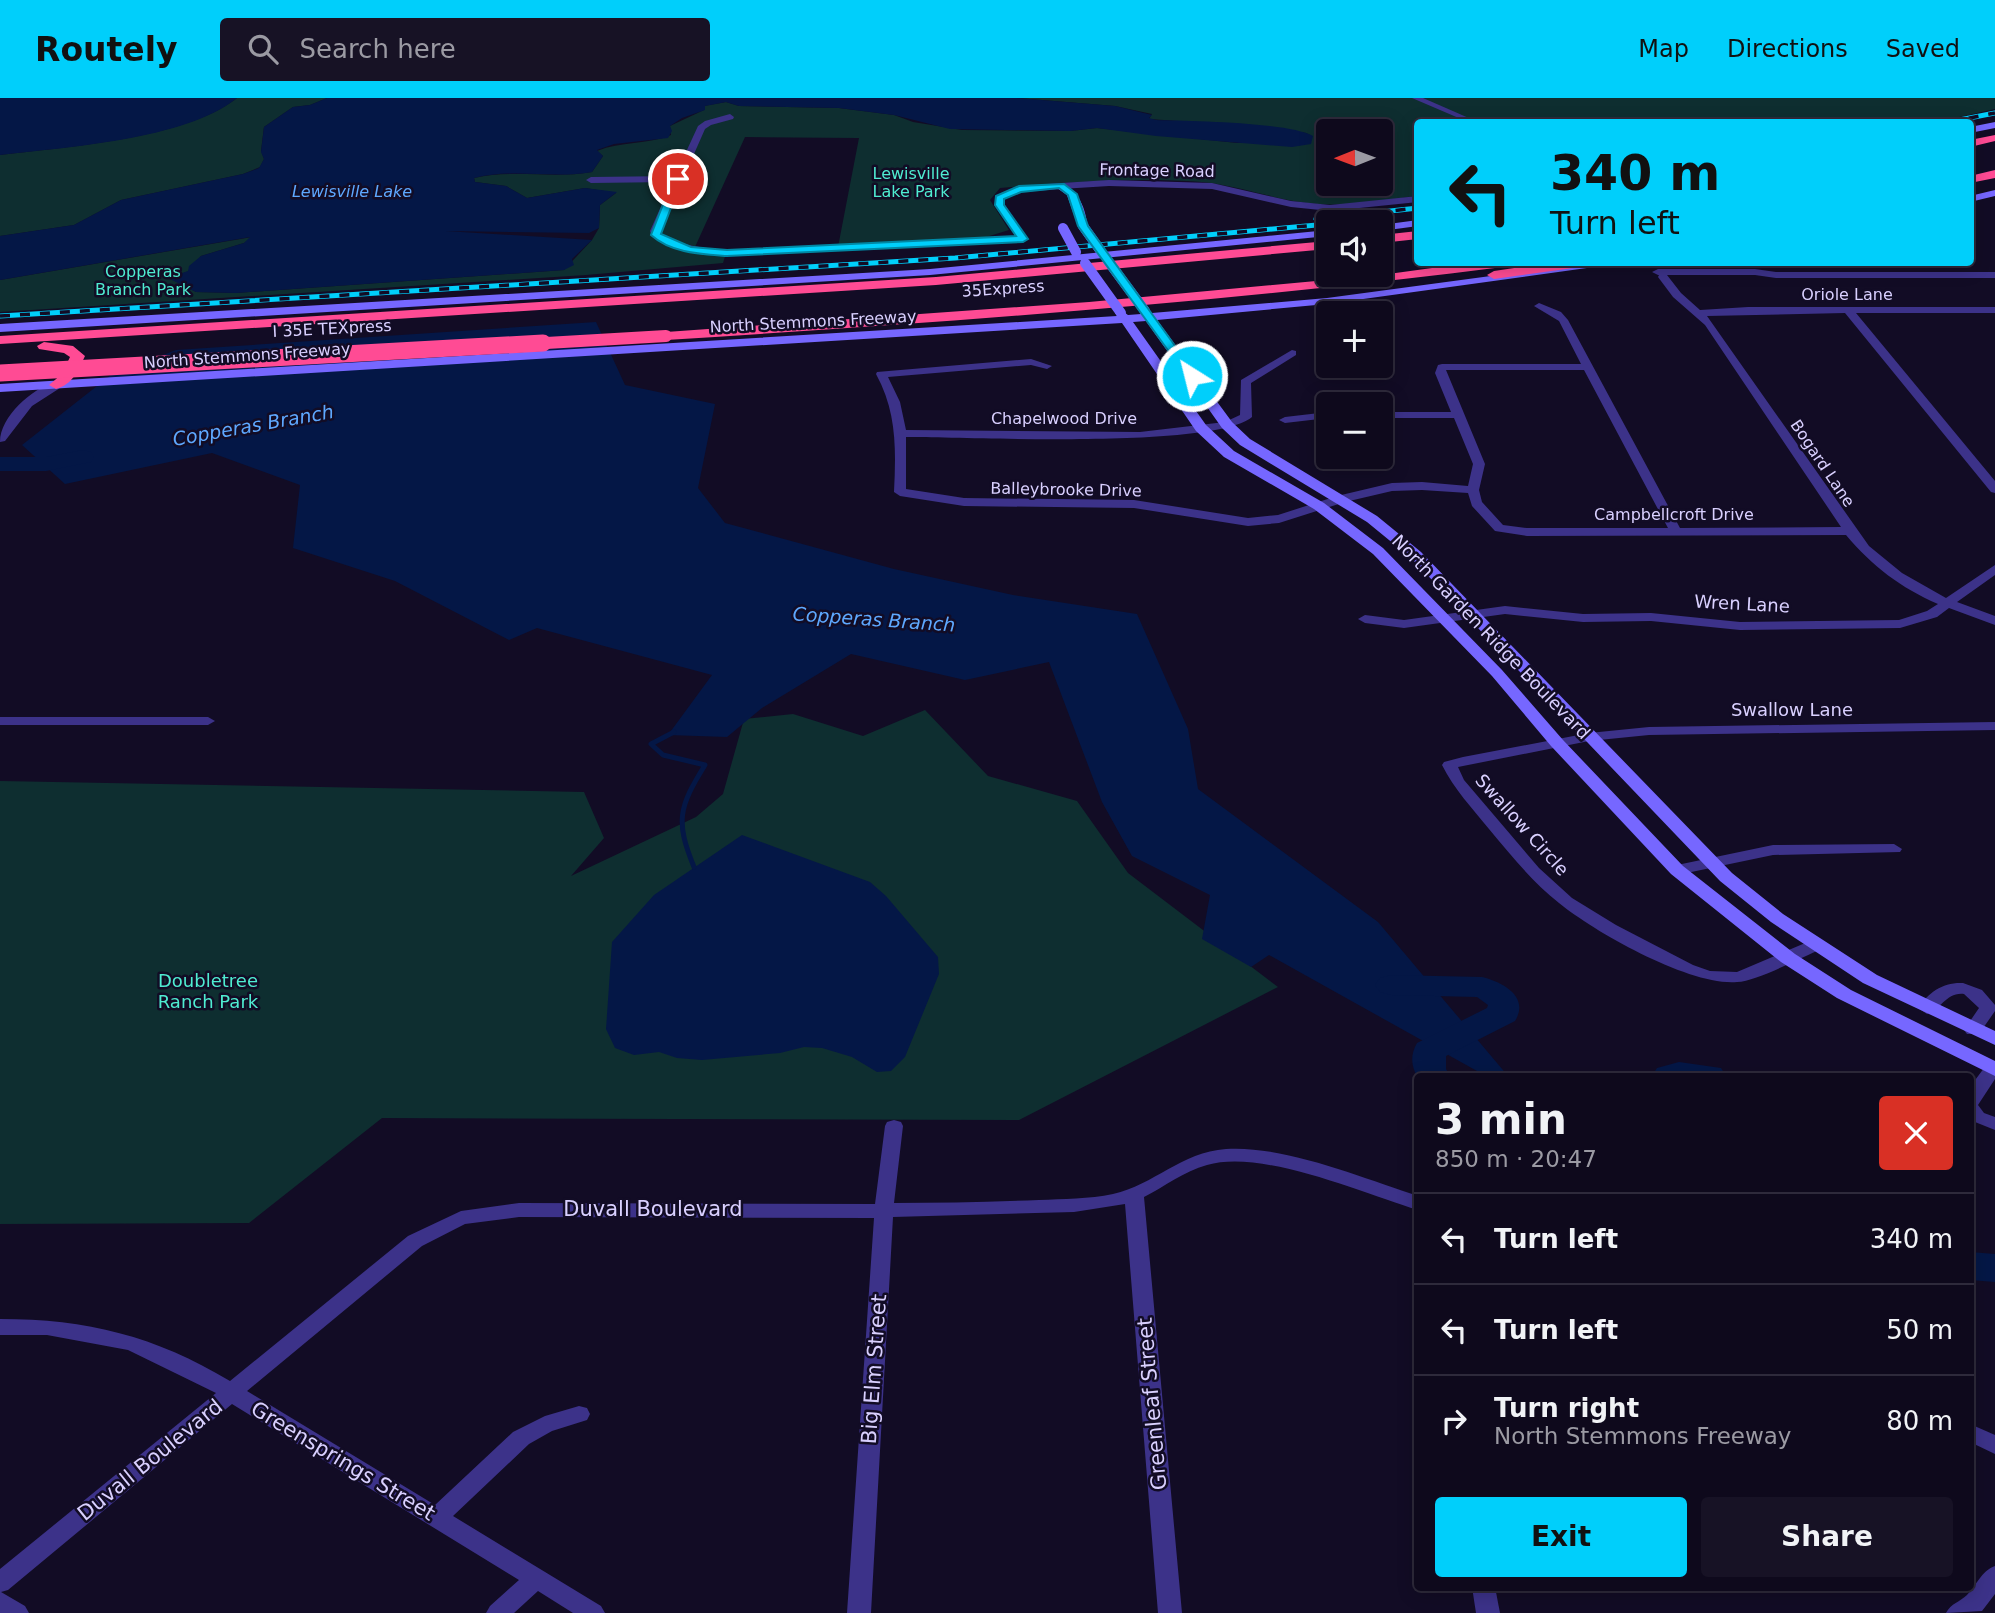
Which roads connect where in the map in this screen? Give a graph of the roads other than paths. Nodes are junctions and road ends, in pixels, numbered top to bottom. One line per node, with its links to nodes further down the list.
1 (1416, 98): 3 (street)
2 (730, 117): 11 (street)
3 (1467, 119)
4 (1995, 125): 5 (main road)
5 (1974, 129)
6 (1995, 138): 7 (highway)
7 (1974, 143)
8 (1995, 166): 9 (highway)
9 (1974, 171)
10 (1995, 174): 12 (highway)
11 (678, 179): 13 (street); 14 (street)
12 (1974, 179)
13 (591, 180)
14 (1061, 186): 17 (street, Frontage Road); 24 (main road, North Garden Ridge Boulevard, bridge); 25 (main road, North Garden Ridge Boulevard, bridge)
15 (1995, 193): 16 (main road)
16 (1974, 197)
17 (1414, 199)
18 (1414, 224): 19 (main road)
19 (1393, 226)
20 (1316, 234): 24 (main road)
21 (1414, 235): 22 (highway)
22 (1393, 238)
23 (1316, 246): 44 (highway, North Stemmons Freeway)
24 (1104, 255): 25 (main road); 40 (main road, North Garden Ridge Boulevard, bridge)
25 (1080, 257): 35 (main road); 42 (main road, North Garden Ridge Boulevard, bridge)
26 (1414, 266): 30 (highway)
27 (1476, 266): 34 (highway, North Stemmons Freeway)
28 (1557, 266): 34 (highway)
29 (1595, 266): 41 (main road, North Stemmons Freeway)
30 (1393, 268)
31 (1657, 270): 32 (street); 39 (street, Bogard Lane)
32 (1995, 275)
33 (1316, 277): 46 (highway, 35Express)
34 (1251, 292): 46 (highway, North Stemmons Freeway)
35 (455, 300): 44 (highway); 45 (main road)
36 (1539, 306): 54 (street)
37 (1848, 310): 38 (street, Oriole Lane); 39 (street, Oriole Lane); 68 (street)
38 (1994, 311)
39 (1700, 313): 72 (street, Bogard Lane)
40 (1147, 314): 41 (main road, North Stemmons Freeway); 42 (main road, North Stemmons Freeway); 49 (main road, North Garden Ridge Boulevard)
41 (1183, 314): 49 (main road)
42 (1122, 316): 43 (main road, North Stemmons Freeway); 48 (main road, North Garden Ridge Boulevard)
43 (1068, 323): 48 (main road); 56 (main road, North Stemmons Freeway)
44 (217, 325): 47 (highway, North Stemmons Freeway)
45 (0, 328)
46 (666, 332): 52 (highway, I 35E TEXpress); 55 (highway, North Stemmons Freeway, bridge)
47 (0, 340)
48 (1139, 340): 65 (main road, North Garden Ridge Boulevard)
49 (1166, 340): 64 (main road, North Garden Ridge Boulevard)
50 (0, 348): 56 (highway)
51 (1292, 353): 64 (street)
52 (0, 365)
53 (1047, 366): 66 (street, Balleybrooke Drive)
54 (1586, 367): 60 (street); 73 (street)
55 (0, 373)
56 (56, 385): 57 (main road, North Stemmons Freeway); 67 (street)
57 (24, 387): 58 (main road, North Stemmons Freeway); 62 (street)
58 (0, 388)
59 (1393, 415): 60 (street)
60 (1459, 415): 69 (street)
61 (1316, 416): 63 (street)
62 (0, 420)
63 (1285, 420)
64 (1227, 425): 65 (street, Chapelwood Drive); 70 (main road, North Garden Ridge Boulevard)
65 (1201, 428): 66 (street, Chapelwood Drive); 71 (main road, North Garden Ridge Boulevard)
66 (901, 433): 71 (street, Balleybrooke Drive)
67 (0, 438)
68 (1995, 489)
69 (1473, 490): 70 (street, Balleybrooke Drive); 73 (street, Campbellcroft Drive)
70 (1341, 499): 71 (street, Balleybrooke Drive); 76 (main road, North Garden Ridge Boulevard)
71 (1319, 506): 78 (main road, North Garden Ridge Boulevard)
72 (1850, 531): 73 (street, Campbellcroft Drive); 75 (street, Bogard Lane)
73 (1676, 532)
74 (1995, 569): 75 (street, Wren Lane)
75 (1948, 604): 76 (street, Wren Lane); 79 (street, Bogard Lane)
76 (1471, 615): 78 (street, Wren Lane); 83 (main road, North Garden Ridge Boulevard)
77 (1365, 619): 78 (street, Wren Lane)
78 (1445, 620): 84 (main road, North Garden Ridge Boulevard)
79 (1995, 621)
80 (0, 721): 81 (street)
81 (208, 721)
82 (1995, 726): 83 (street, Swallow Lane)
83 (1589, 737): 84 (street, Swallow Circle); 86 (main road, North Garden Ridge Boulevard)
84 (1557, 743): 87 (main road, North Garden Ridge Boulevard); 89 (street, Swallow Circle)
85 (1894, 849): 86 (street)
86 (1710, 862): 87 (street); 88 (main road, North Garden Ridge Boulevard)
87 (1677, 870): 89 (main road, North Garden Ridge Boulevard)
88 (1816, 945): 89 (street, Swallow Circle); 90 (main road, North Garden Ridge Boulevard)
89 (1788, 958): 93 (main road, North Garden Ridge Boulevard)
90 (1927, 1008): 91 (main road, North Garden Ridge Boulevard); 91 (street)
91 (1973, 1030): 92 (main road, North Garden Ridge Boulevard)
92 (1995, 1040)
93 (1994, 1068): 94 (street)
94 (1974, 1096)
95 (1974, 1112): 96 (street)
96 (1995, 1124)
97 (894, 1126): 100 (street, Big Elm Street)
98 (1134, 1194): 99 (street, Duvall Boulevard); 100 (street, Duvall Boulevard); 116 (street, Greenleaf Street)
99 (1414, 1202)
100 (884, 1209): 102 (street, Duvall Boulevard); 115 (street, Big Elm Street)
101 (0, 1327): 102 (street, Greensprings Street)
102 (231, 1393): 106 (street, Greensprings Street); 109 (street, Duvall Boulevard)
103 (579, 1414): 106 (street)
104 (1974, 1434): 105 (street)
105 (1995, 1445)
106 (436, 1518): 108 (street, Greensprings Street)
107 (1995, 1576): 118 (street)
108 (535, 1580): 113 (street); 114 (street, Greensprings Street)
109 (0, 1583)
110 (1484, 1591): 117 (street)
111 (0, 1602): 112 (street)
112 (17, 1613)
113 (498, 1613)
114 (593, 1613)
115 (859, 1613)
116 (1171, 1613)
117 (1488, 1613)
118 (1958, 1613)

